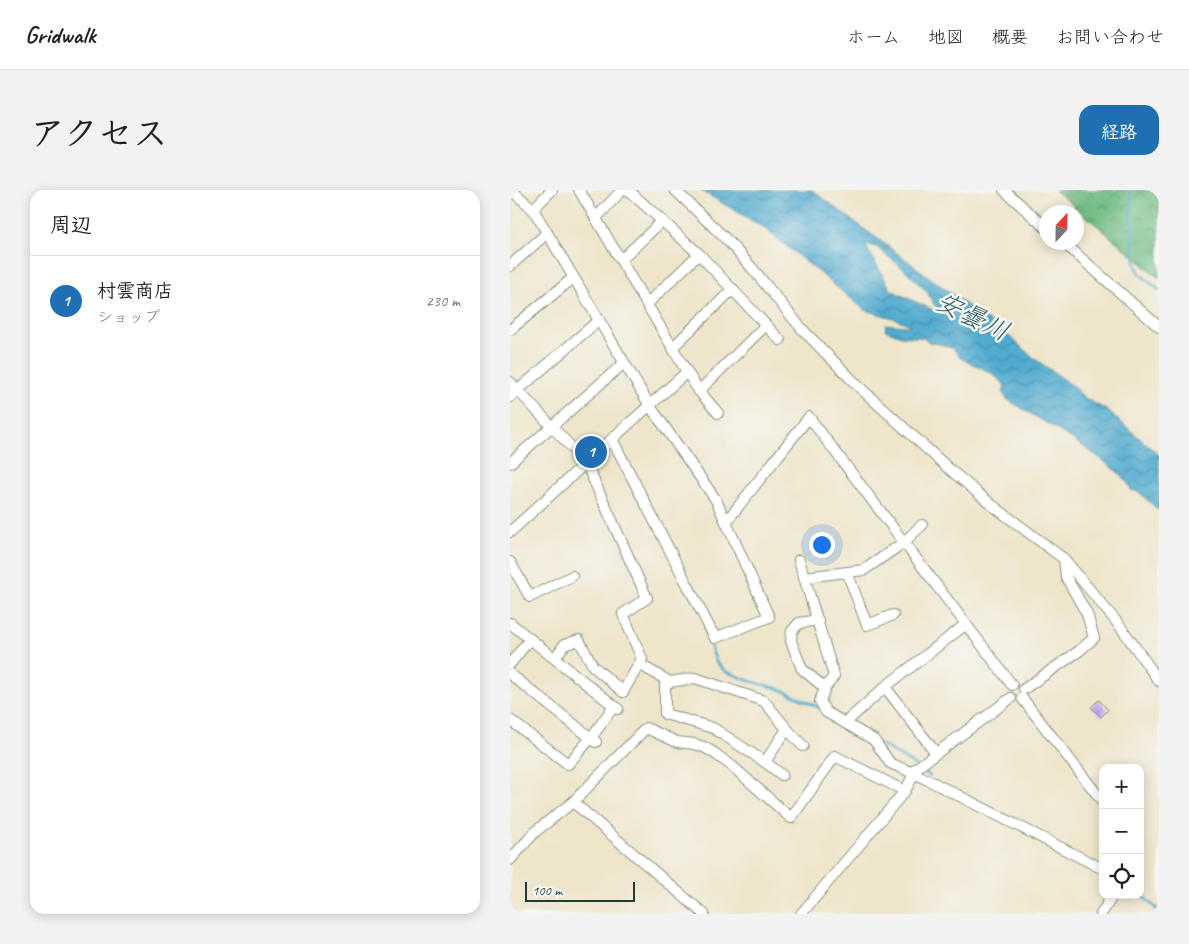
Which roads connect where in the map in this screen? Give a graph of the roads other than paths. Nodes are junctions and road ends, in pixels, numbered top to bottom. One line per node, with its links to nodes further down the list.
1 (511, 190): 8 (street)
2 (552, 190): 8 (street)
3 (579, 190): 9 (street)
4 (622, 190): 9 (street)
5 (628, 190): 10 (street)
6 (675, 190): 43 (street)
7 (1004, 190): 11 (street)
8 (533, 209): 12 (street)
9 (596, 218): 15 (street)
10 (662, 221): 14 (street); 15 (street)
11 (1039, 222)
12 (547, 233): 16 (street); 17 (street)
13 (1072, 250): 20 (street)
14 (699, 254): 18 (street); 19 (street)
15 (622, 259): 19 (street)
16 (510, 266)
17 (573, 278): 22 (street); 25 (street)
18 (733, 288): 23 (street); 27 (street)
19 (647, 304): 27 (street)
20 (1145, 315): 21 (street); 24 (street)
21 (1159, 318)
22 (598, 320): 28 (street); 32 (street)
23 (766, 325): 26 (street); 31 (street)
24 (1159, 328)
25 (510, 330)
26 (780, 340)
27 (673, 347): 29 (street)
28 (624, 363): 33 (street); 35 (street)
29 (687, 372): 31 (street); 33 (street)
30 (510, 382): 32 (street)
31 (699, 391): 34 (street)
32 (514, 393): 35 (street)
33 (650, 406): 36 (street); 39 (street)
34 (718, 413)
35 (551, 426): 37 (street); 38 (street)
36 (612, 439): 38 (street); 39 (street)
37 (510, 463)
38 (586, 463): 41 (street); 56 (street)
39 (726, 522): 42 (street)
40 (922, 525): 42 (street)
41 (510, 532)
42 (903, 543): 46 (street); 52 (street)
43 (1064, 559): 59 (street); 63 (street)
44 (799, 560): 48 (street)
45 (510, 562): 47 (street)
46 (847, 572): 48 (street); 49 (street)
47 (572, 576)
48 (804, 577): 50 (street)
49 (893, 615)
50 (818, 620): 62 (street); 62 (street)
51 (510, 623): 53 (street)
52 (966, 625): 60 (street); 61 (street)
53 (530, 639): 54 (street); 55 (street)
54 (555, 658): 56 (street); 68 (street)
55 (510, 664)
56 (639, 664): 58 (street)
57 (510, 674): 68 (street)
58 (665, 679): 67 (street); 71 (street)
59 (1159, 681)
60 (1012, 685): 63 (street); 64 (street)
61 (885, 687): 66 (street); 70 (street)
62 (825, 688): 66 (street)
63 (1023, 694): 64 (street); 75 (street)
64 (1011, 698): 70 (street)
65 (510, 720): 68 (street)
66 (846, 722): 72 (street)
67 (787, 729): 69 (street); 71 (street)
68 (594, 740)
69 (804, 746)
70 (936, 753): 72 (street)
71 (765, 762): 73 (street)
72 (912, 773): 74 (street); 78 (street)
73 (782, 774)
74 (905, 790): 76 (street); 81 (street)
75 (1099, 797)
76 (573, 802): 77 (street); 80 (street)
77 (510, 860)
78 (1099, 867)
79 (1111, 899): 82 (street)
80 (704, 914)
81 (801, 914)
82 (1101, 914)

